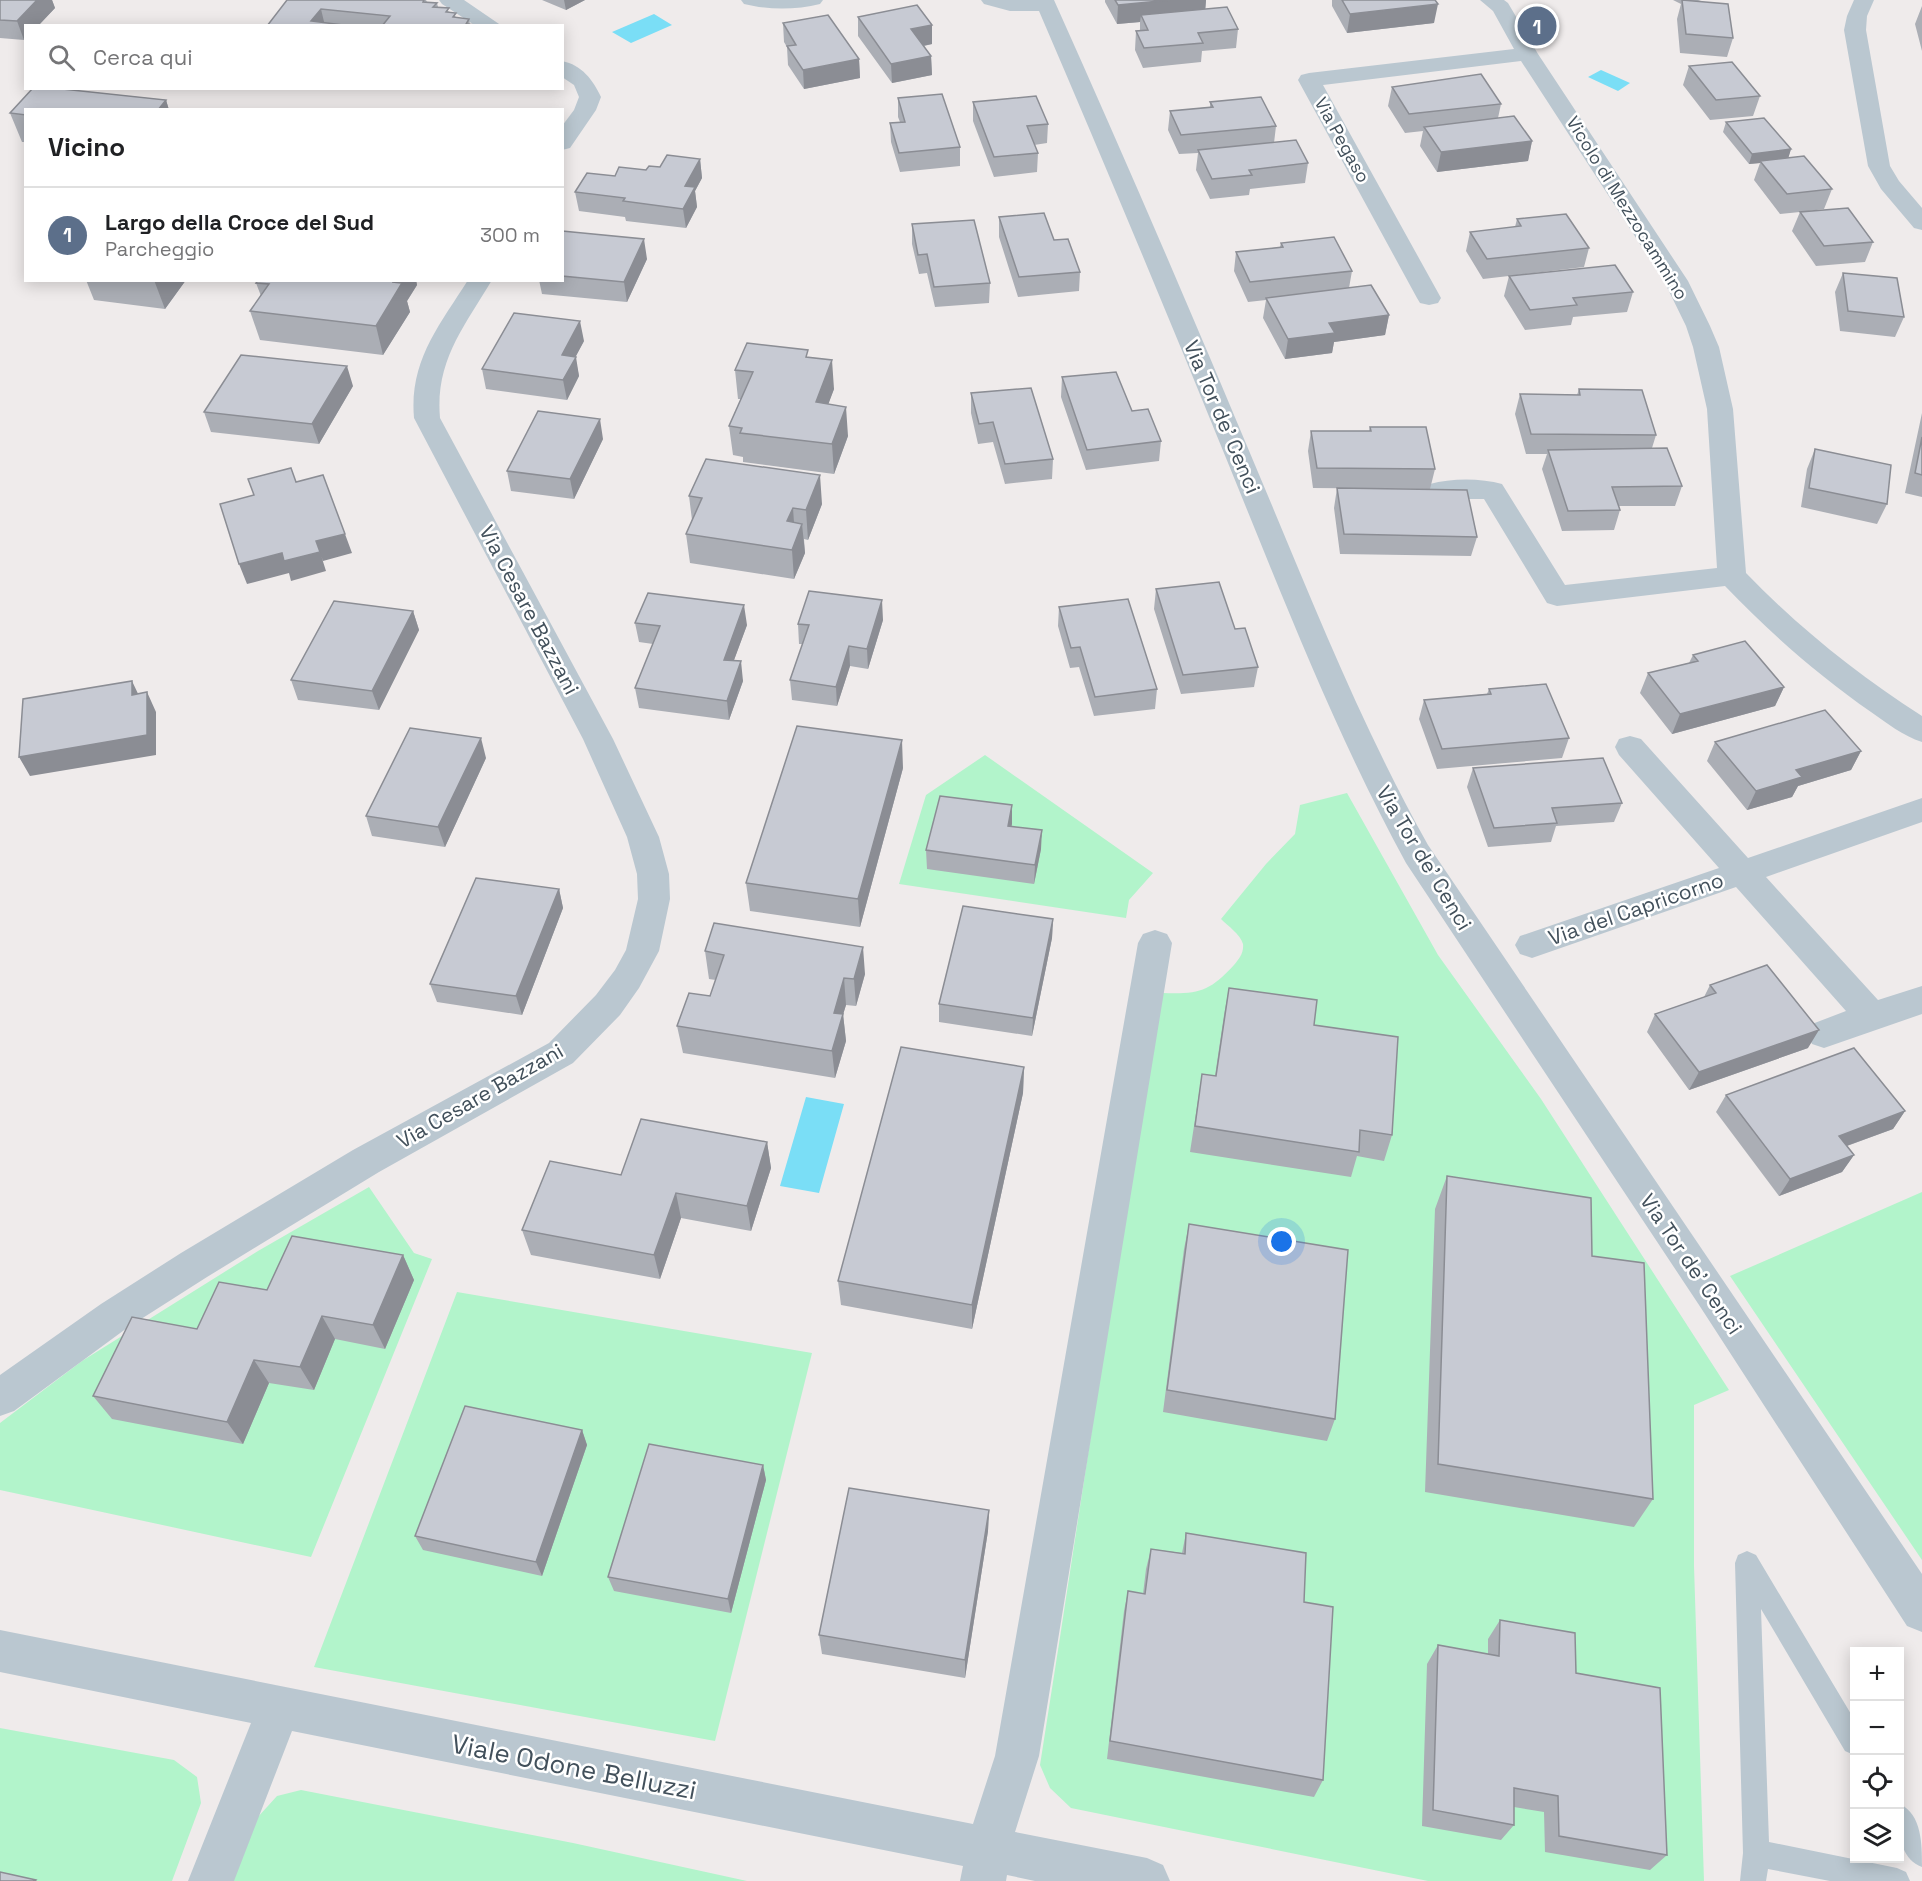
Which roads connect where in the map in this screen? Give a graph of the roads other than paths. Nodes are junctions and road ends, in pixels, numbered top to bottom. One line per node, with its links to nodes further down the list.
1 (449, 0): 8 (street)
2 (750, 0): 3 (street)
3 (813, 0)
4 (991, 0): 7 (street)
5 (1864, 0): 12 (street)
6 (1501, 2): 9 (street, Vicolo di Mezzocammino)
7 (1044, 3): 27 (street, Via Tor de' Cenci)
8 (489, 24)
9 (1522, 44): 14 (street, Via Pegaso); 16 (street, Vicolo di Mezzocammino)
10 (564, 69): 11 (street)
11 (564, 140)
12 (1922, 223)
13 (479, 282): 26 (street, Via Cesare Bazzani)
14 (1430, 298)
15 (1440, 490): 16 (street)
16 (1732, 576): 17 (street)
17 (1922, 731)
18 (1630, 747): 20 (street, Via del Capricorno)
19 (1922, 810): 20 (street, Via del Capricorno)
20 (1740, 873): 22 (street, Via del Capricorno); 24 (street, Via del Capricorno)
21 (1155, 943): 34 (street)
22 (1532, 945)
23 (1922, 1000): 24 (street)
24 (1871, 1016): 25 (street)
25 (1824, 1034)
26 (0, 1398)
27 (1922, 1611)
28 (0, 1651): 29 (street, Viale Odone Belluzzi)
29 (279, 1708): 34 (street, Viale Odone Belluzzi); 35 (street)
30 (1850, 1735): 32 (lane)
31 (1904, 1825): 33 (lane)
32 (1756, 1853): 37 (lane); 38 (lane)
33 (1922, 1854)
34 (986, 1864): 36 (street, Viale Odone Belluzzi)
35 (211, 1881)
36 (1148, 1881)
37 (1753, 1881)
38 (1898, 1881)

